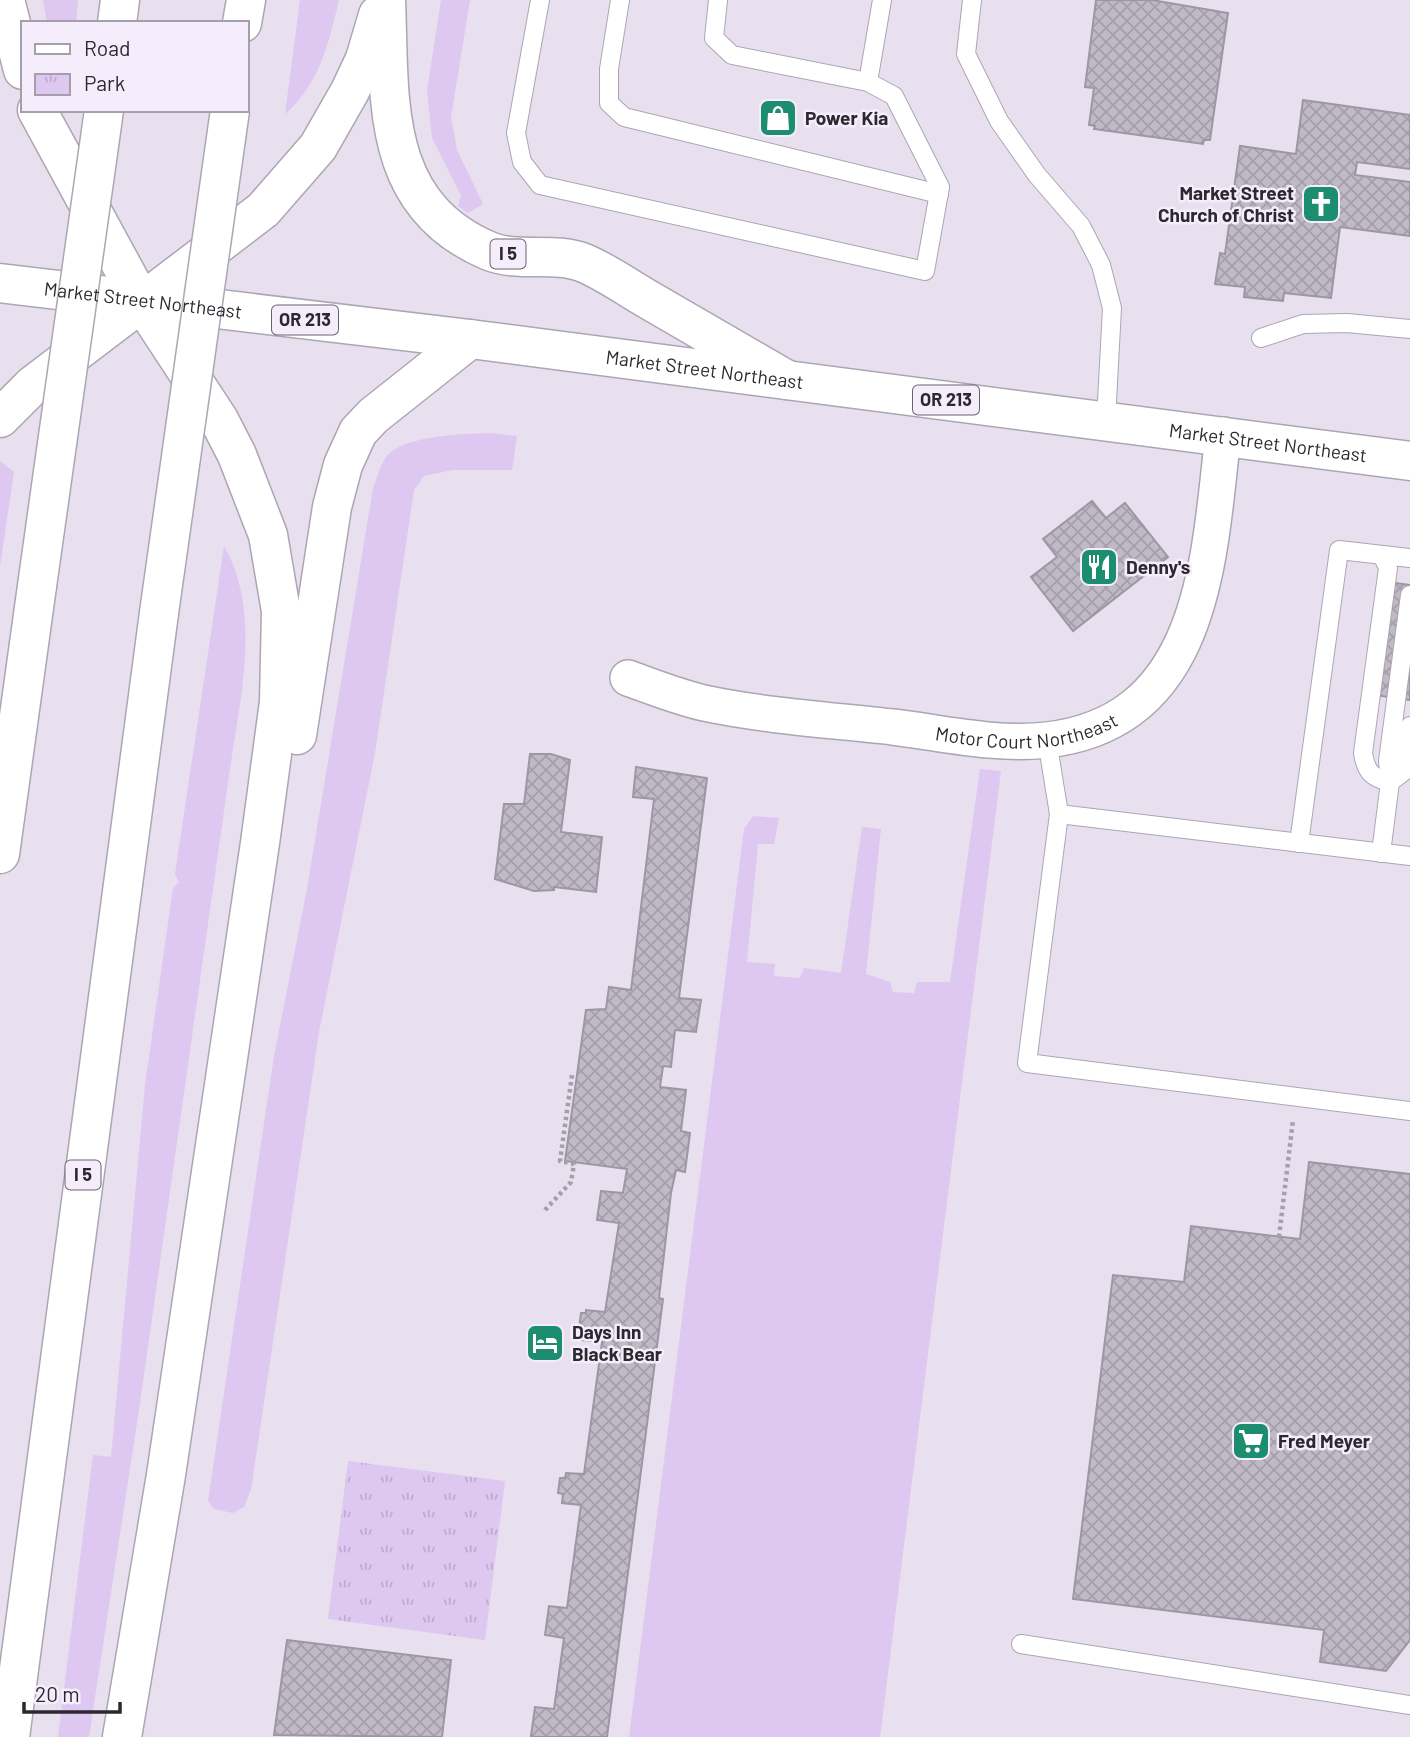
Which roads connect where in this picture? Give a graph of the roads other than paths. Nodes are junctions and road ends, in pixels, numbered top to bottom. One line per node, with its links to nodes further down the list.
1 (5, 0): 12 (main road)
2 (120, 0): 10 (main road)
3 (246, 0): 11 (main road)
4 (384, 0): 19 (main road, I 5); 23 (main road, I 5)
5 (540, 0): 17 (lane)
6 (620, 0): 17 (lane)
7 (718, 0): 13 (lane)
8 (882, 0): 13 (lane)
9 (972, 0): 25 (lane)
10 (117, 21)
11 (242, 21)
12 (21, 62)
13 (868, 82): 17 (lane)
14 (38, 112): 19 (main road)
15 (104, 112): 39 (main road, bridge)
16 (230, 112): 44 (main road, I 5, bridge)
17 (939, 194)
18 (0, 283): 19 (main road, Market Street Northeast)
19 (141, 301): 22 (main road, Market Street Northeast / OR 213); 24 (main road, I 5); 36 (main road)
20 (1410, 329): 21 (lane)
21 (1261, 338)
22 (470, 339): 23 (main road, Market Street Northeast / OR 213); 36 (main road)
23 (787, 380): 25 (main road, Market Street Northeast / OR 213)
24 (0, 418)
25 (1106, 421): 26 (main road, Market Street Northeast / OR 213)
26 (1223, 435): 27 (main road, Market Street Northeast / OR 213); 33 (street, Motor Court Northeast)
27 (1410, 461)
28 (1382, 555): 29 (lane); 34 (lane); 37 (lane)
29 (1409, 561)
30 (1410, 595): 34 (lane)
31 (628, 678): 33 (street, Motor Court Northeast)
32 (1410, 726): 34 (lane)
33 (1047, 740): 35 (lane)
34 (1390, 782): 38 (lane)
35 (1059, 814): 37 (lane); 41 (lane)
36 (260, 843): 45 (main road)
37 (1299, 843): 38 (lane)
38 (1381, 853): 40 (lane)
39 (0, 854)
40 (1410, 856)
41 (1410, 1111)
42 (1021, 1644): 43 (lane)
43 (1410, 1705)
44 (10, 1737)
45 (122, 1737)

